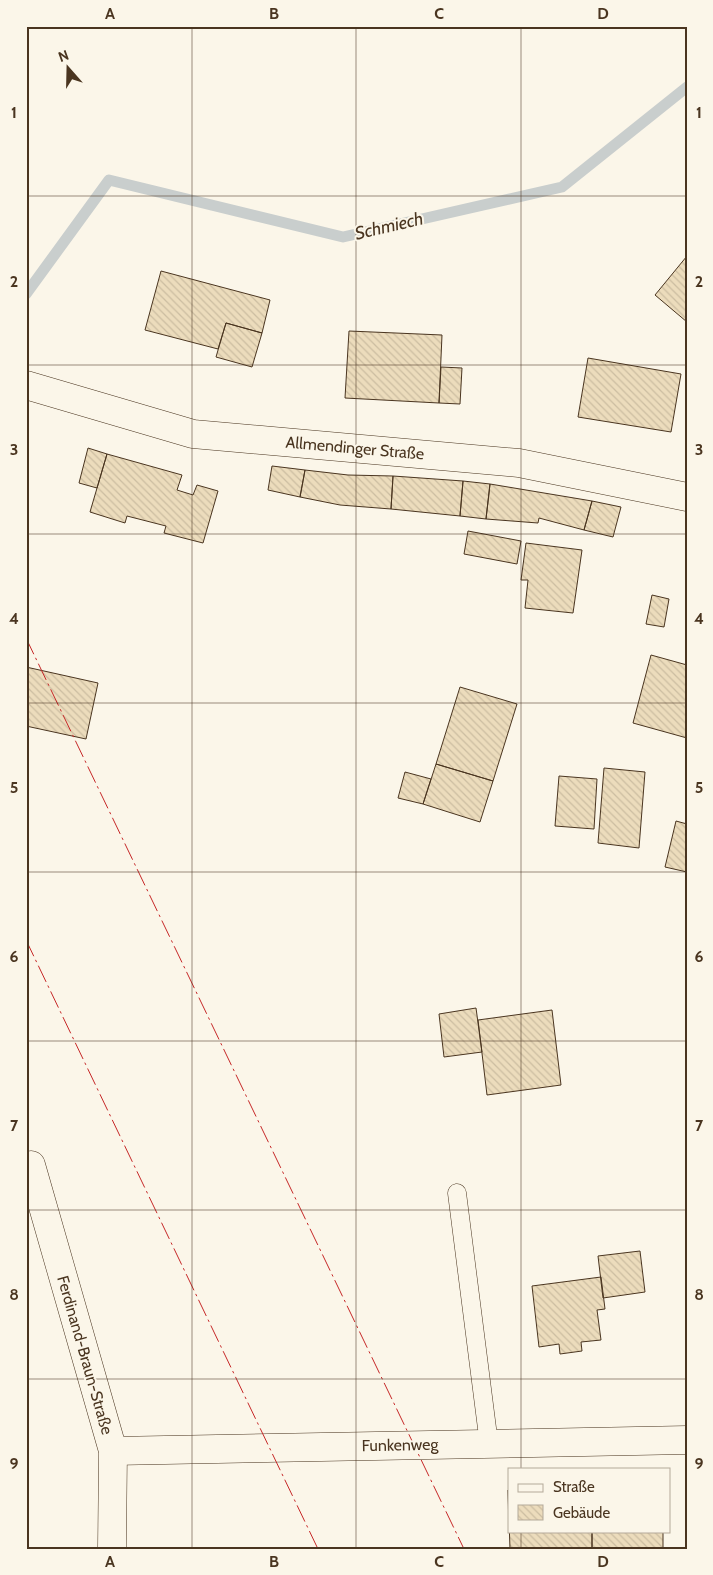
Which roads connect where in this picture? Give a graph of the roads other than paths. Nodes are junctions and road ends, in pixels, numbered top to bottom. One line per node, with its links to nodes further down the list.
1 (26, 385): 2 (street, Allmendinger Straße)
2 (687, 497)
3 (31, 1165): 7 (street, Ferdinand-Braun-Straße)
4 (457, 1193): 6 (lane)
5 (687, 1440): 6 (street, Funkenweg)
6 (489, 1444): 7 (street, Funkenweg)
7 (113, 1451): 8 (street, Ferdinand-Braun-Straße)
8 (112, 1549)

